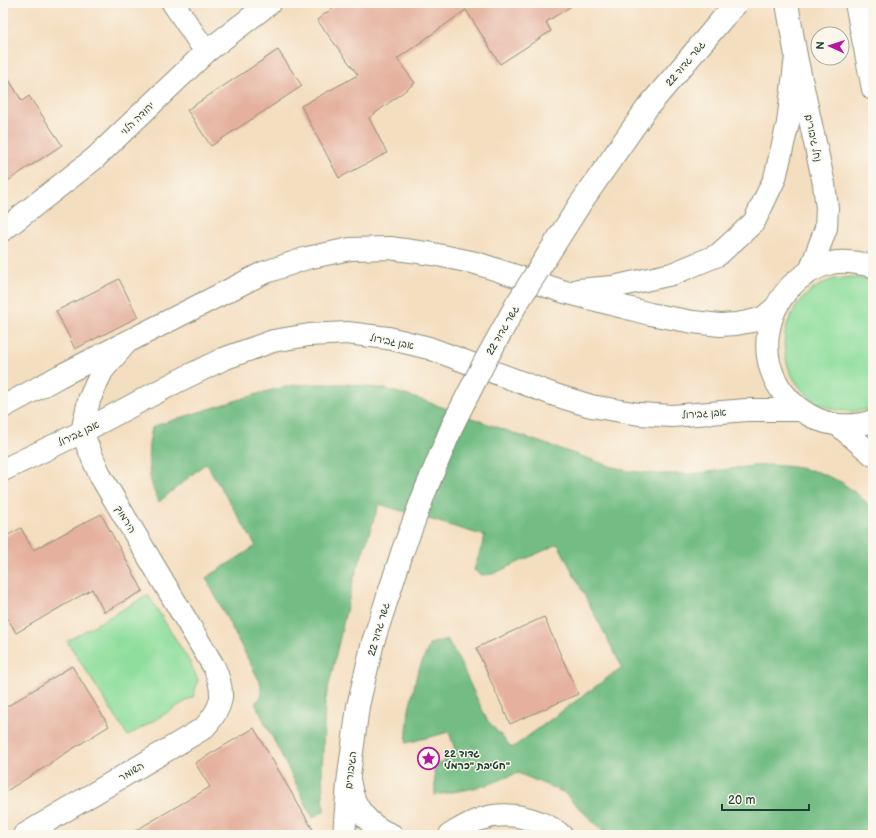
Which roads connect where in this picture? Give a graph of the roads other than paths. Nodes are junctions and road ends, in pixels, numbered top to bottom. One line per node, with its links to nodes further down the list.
1 (173, 3): 6 (street)
2 (270, 3): 6 (street, יהודה הלוי)
3 (737, 3): 23 (street, גשר גדוד 22, bridge)
4 (787, 3): 7 (street, נחל גיבורים)
5 (856, 3): 8 (street)
6 (206, 52): 9 (street, יהודה הלוי)
7 (796, 56): 11 (street, נחל גיבורים); 12 (street)
8 (873, 90)
9 (3, 229)
10 (873, 266): 11 (street)
11 (810, 271): 13 (street)
12 (565, 292): 13 (street); 14 (street)
13 (775, 308): 16 (street)
14 (126, 343): 15 (street); 19 (street)
15 (3, 407)
16 (800, 410): 18 (street); 19 (street, אבן גבירול)
17 (873, 421): 18 (street)
18 (838, 425): 20 (street)
19 (82, 432): 21 (street, אבן גבירול); 22 (street, הירמוך)
20 (873, 455)
21 (3, 470)
22 (221, 692): 25 (street, השומר)
23 (358, 706): 24 (street, הגיבורים)
24 (349, 776): 26 (street, הגיבורים); 27 (street)
25 (24, 835)
26 (344, 835)
27 (392, 835)
28 (450, 835): 29 (street)
29 (561, 835)

